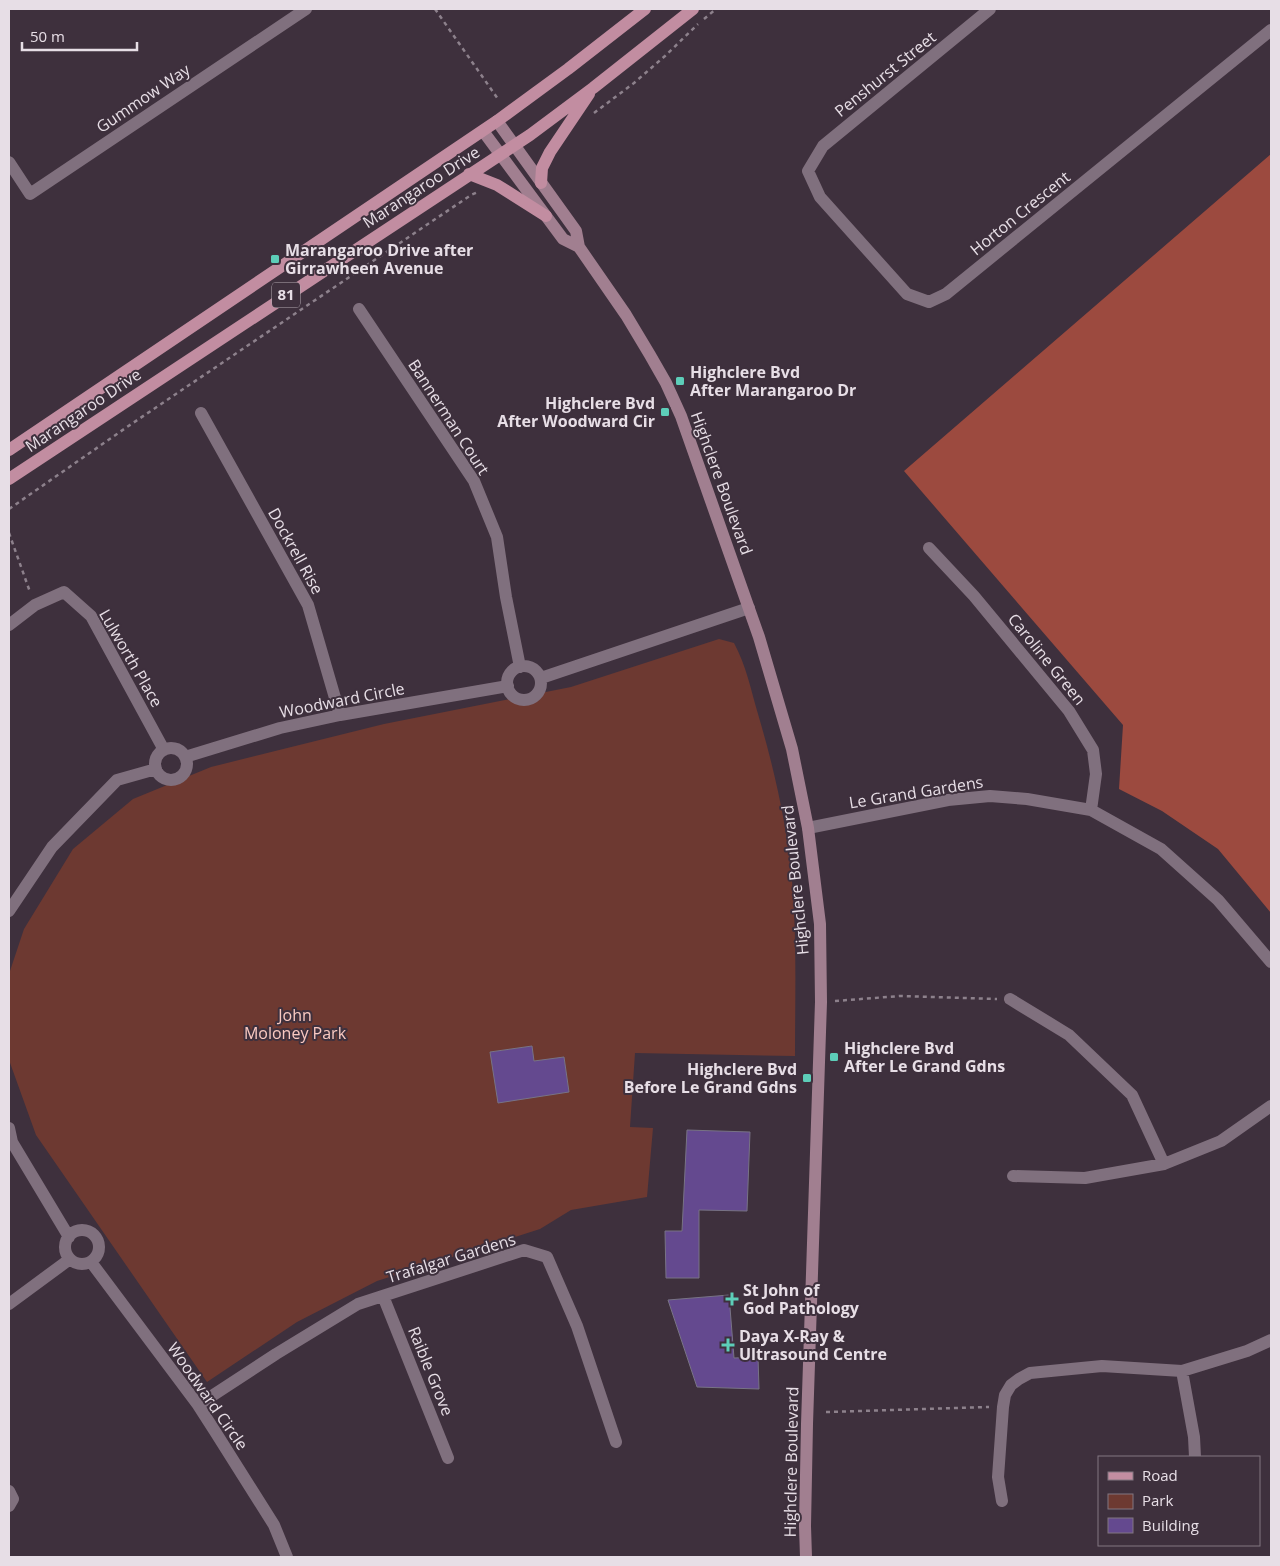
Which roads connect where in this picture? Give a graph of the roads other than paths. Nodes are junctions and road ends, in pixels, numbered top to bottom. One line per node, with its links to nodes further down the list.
1 (306, 9): 11 (street, Gummow Way)
2 (645, 9): 7 (main road, Marangaroo Drive / 81)
3 (693, 9): 6 (main road, Marangaroo Drive / 81)
4 (990, 9): 12 (street, Penshurst Street)
5 (1271, 30): 12 (street, Horton Crescent)
6 (593, 88): 9 (main road, Marangaroo Drive / 81); 14 (main road)
7 (497, 121): 8 (main road, Marangaroo Drive / 81); 9 (street, Highclere Boulevard)
8 (483, 131): 10 (street, Highclere Boulevard); 19 (main road, Marangaroo Drive / 81)
9 (514, 145): 10 (main road, Marangaroo Drive / 81); 14 (street, Highclere Boulevard)
10 (499, 155): 13 (main road, Marangaroo Drive / 81); 15 (street, Highclere Boulevard)
11 (9, 162)
12 (808, 171)
13 (469, 174): 15 (main road); 20 (main road, Marangaroo Drive / 81)
14 (541, 182): 16 (street, Highclere Boulevard)
15 (546, 216): 16 (street, Highclere Boulevard)
16 (579, 247): 22 (street, Highclere Boulevard)
17 (359, 309): 24 (street, Bannerman Court)
18 (201, 413): 27 (street, Dockrell Rise)
19 (9, 450)
20 (9, 479)
21 (929, 548): 31 (street, Caroline Green)
22 (749, 608): 25 (street); 32 (street, Highclere Boulevard)
23 (9, 625): 28 (street, Lulworth Place)
24 (520, 667): 25 (street); 26 (street)
25 (541, 678): 26 (street)
26 (508, 686): 27 (street, Woodward Circle)
27 (340, 715): 29 (street, Woodward Circle)
28 (164, 750): 29 (street); 30 (street)
29 (185, 757): 30 (street)
30 (156, 769): 33 (street)
31 (1091, 810): 32 (street, Le Grand Gardens); 34 (street, Le Grand Gardens)
32 (808, 828): 55 (street, Highclere Boulevard)
33 (9, 911)
34 (1271, 962)
35 (1010, 999): 38 (street)
36 (1271, 1106): 38 (street)
37 (9, 1128): 40 (street)
38 (1164, 1164): 39 (street)
39 (1013, 1176)
40 (69, 1237): 41 (street); 42 (street)
41 (70, 1259): 42 (street); 44 (street)
42 (91, 1262): 47 (street, Woodward Circle)
43 (383, 1296): 47 (street, Trafalgar Gardens); 48 (street, Trafalgar Gardens); 50 (street, Raible Grove)
44 (9, 1304)
45 (1271, 1340): 46 (street)
46 (1182, 1371): 49 (street); 52 (street)
47 (198, 1405): 54 (street, Woodward Circle)
48 (616, 1442)
49 (1195, 1456)
50 (448, 1458)
51 (9, 1491): 53 (street)
52 (1002, 1500)
53 (9, 1506)
54 (287, 1557)
55 (806, 1557)

